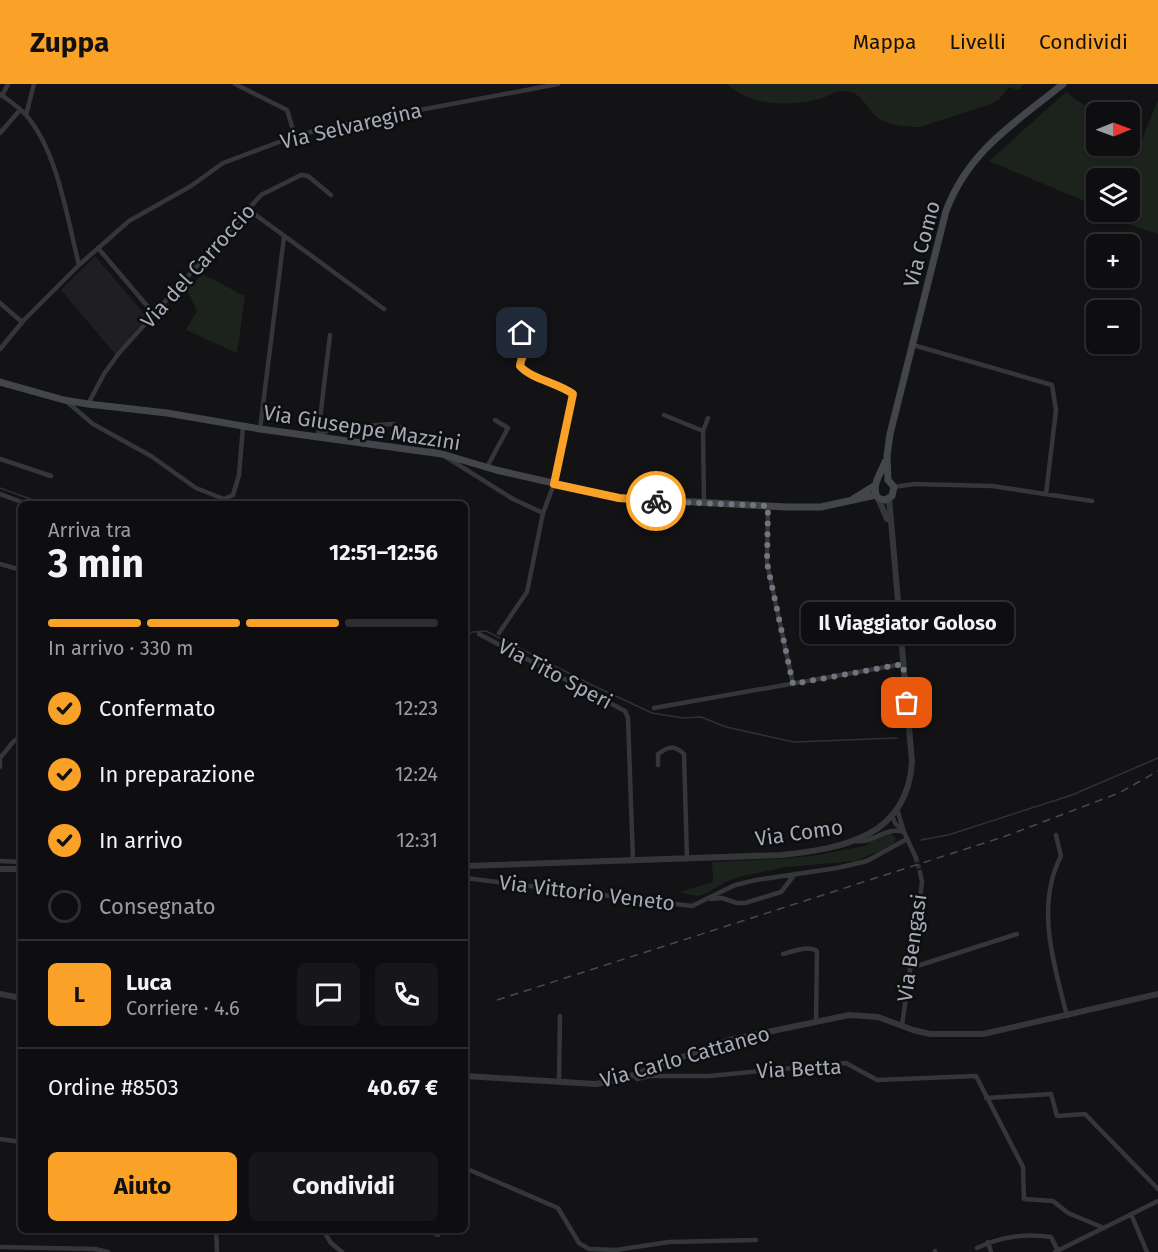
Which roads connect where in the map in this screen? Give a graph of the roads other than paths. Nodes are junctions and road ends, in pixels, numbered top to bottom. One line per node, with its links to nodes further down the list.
1 (8, 84): 6 (street)
2 (34, 84): 8 (street)
3 (235, 84): 10 (street)
4 (558, 84): 10 (street, Via Selvaregina)
5 (1063, 84): 22 (main road, Via Como)
6 (1, 97): 7 (street)
7 (20, 110): 8 (street); 9 (street)
8 (26, 115): 15 (street)
9 (0, 133)
10 (295, 136): 14 (street, Via Selvaregina)
11 (331, 195): 12 (street, Via del Carroccio)
12 (249, 210): 13 (street); 18 (street, Via del Carroccio)
13 (284, 237): 17 (street); 33 (street)
14 (98, 248): 15 (street, Via Selvaregina); 18 (street)
15 (78, 265): 19 (street, Via Selvaregina)
16 (0, 303): 19 (street)
17 (384, 309)
18 (154, 314): 28 (street, Via del Carroccio)
19 (22, 322): 23 (street, Via Selvaregina)
20 (509, 327): 44 (street, Via Tito Speri)
21 (330, 335): 35 (street)
22 (913, 345): 37 (main road, Via Como); 48 (street)
23 (0, 349)
24 (0, 382): 25 (main road, Via Giuseppe Mazzini)
25 (15, 386): 26 (main road, Via Giuseppe Mazzini); 27 (main road, Via Giuseppe Mazzini)
26 (0, 387)
27 (64, 400): 28 (main road, Via Giuseppe Mazzini); 52 (street)
28 (88, 404): 32 (main road, Via Giuseppe Mazzini)
29 (664, 416): 34 (street)
30 (708, 418): 34 (street)
31 (495, 420): 39 (street)
32 (243, 426): 33 (main road, Via Giuseppe Mazzini); 52 (street)
33 (260, 429): 35 (main road, Via Giuseppe Mazzini)
34 (703, 431): 54 (street)
35 (318, 436): 36 (main road, Via Giuseppe Mazzini); 36 (street)
36 (442, 454): 39 (main road, Via Giuseppe Mazzini); 43 (street)
37 (887, 456): 42 (main road, Via Como); 45 (main road, Via Como)
38 (0, 459): 41 (street)
39 (487, 467): 40 (main road, Via Giuseppe Mazzini)
40 (496, 470): 43 (street); 44 (main road, Via Giuseppe Mazzini)
41 (51, 476)
42 (888, 480): 45 (main road); 46 (main road)
43 (489, 483): 57 (street)
44 (554, 484): 54 (main road, Via Giuseppe Mazzini); 57 (street, Via Tito Speri)
45 (876, 484): 49 (main road); 55 (main road, Via Giuseppe Mazzini)
46 (894, 488): 48 (street); 50 (main road)
47 (0, 494): 51 (street)
48 (1046, 494): 53 (street)
49 (877, 497): 50 (main road); 55 (main road, Via Giuseppe Mazzini); 58 (street, Via Como)
50 (889, 498): 58 (street, Via Como)
51 (19, 501)
52 (230, 501)
53 (1092, 501)
54 (704, 503): 56 (main road, Via Giuseppe Mazzini)
55 (846, 503): 56 (main road, Via Giuseppe Mazzini)
56 (768, 506): 64 (street)
57 (543, 513): 61 (street, Via Tito Speri)
58 (893, 548): 63 (street, Via Como)
59 (0, 564): 60 (street)
60 (18, 569)
61 (499, 633)
62 (479, 634): 79 (street, Via Tito Speri)
63 (903, 664): 64 (street); 70 (street, Via Como)
64 (793, 684): 65 (street)
65 (654, 708)
66 (18, 738): 67 (street)
67 (0, 759): 69 (street)
68 (658, 765): 76 (street)
69 (0, 767)
70 (895, 812): 71 (street); 74 (street, Via Como)
71 (904, 832): 73 (street); 74 (street)
72 (1056, 835): 94 (street)
73 (907, 839): 75 (street); 84 (street, Via Vittorio Veneto)
74 (856, 841): 76 (street, Via Como)
75 (916, 858)
76 (687, 859): 79 (street, Via Como)
77 (0, 861): 78 (street)
78 (18, 862)
79 (633, 862): 80 (street, Via Como)
80 (468, 866)
81 (0, 869): 82 (street)
82 (18, 869)
83 (920, 872): 89 (street, Via Bengasi)
84 (795, 874): 86 (street, Via Vittorio Veneto); 86 (street, Via Vittorio Veneto)
85 (468, 878): 86 (street, Via Vittorio Veneto)
86 (708, 899)
87 (1017, 934): 89 (street)
88 (783, 954): 95 (street)
89 (911, 966): 96 (street, Via Bengasi)
90 (0, 993): 92 (street)
91 (1156, 995): 94 (street, Via Carlo Cattaneo)
92 (18, 997)
93 (560, 1016): 99 (street)
94 (1067, 1016): 96 (street, Via Carlo Cattaneo)
95 (816, 1021): 96 (street, Via Carlo Cattaneo); 97 (street, Via Carlo Cattaneo)
96 (902, 1025)
97 (634, 1075): 99 (street, Via Carlo Cattaneo); 100 (street, Via Betta)
98 (468, 1076): 99 (street, Via Carlo Cattaneo)
99 (559, 1082)
100 (986, 1098): 104 (street); 107 (street, Via Betta)
101 (0, 1139): 102 (street)
102 (18, 1142)
103 (468, 1169): 114 (street)
104 (1158, 1189)
105 (1158, 1201): 106 (street)
106 (1131, 1214): 107 (street); 123 (street)
107 (1104, 1228): 117 (street)
108 (216, 1233): 119 (street)
109 (325, 1233): 120 (street)
110 (433, 1233): 111 (street)
111 (438, 1235)
112 (756, 1240): 114 (street)
113 (988, 1242): 116 (street); 117 (street); 122 (street)
114 (660, 1243): 121 (street)
115 (0, 1247): 118 (street)
116 (977, 1248)
117 (1057, 1251)
118 (108, 1252)
119 (217, 1252)
120 (342, 1252)
121 (661, 1252)
122 (991, 1252)
123 (1147, 1252)

